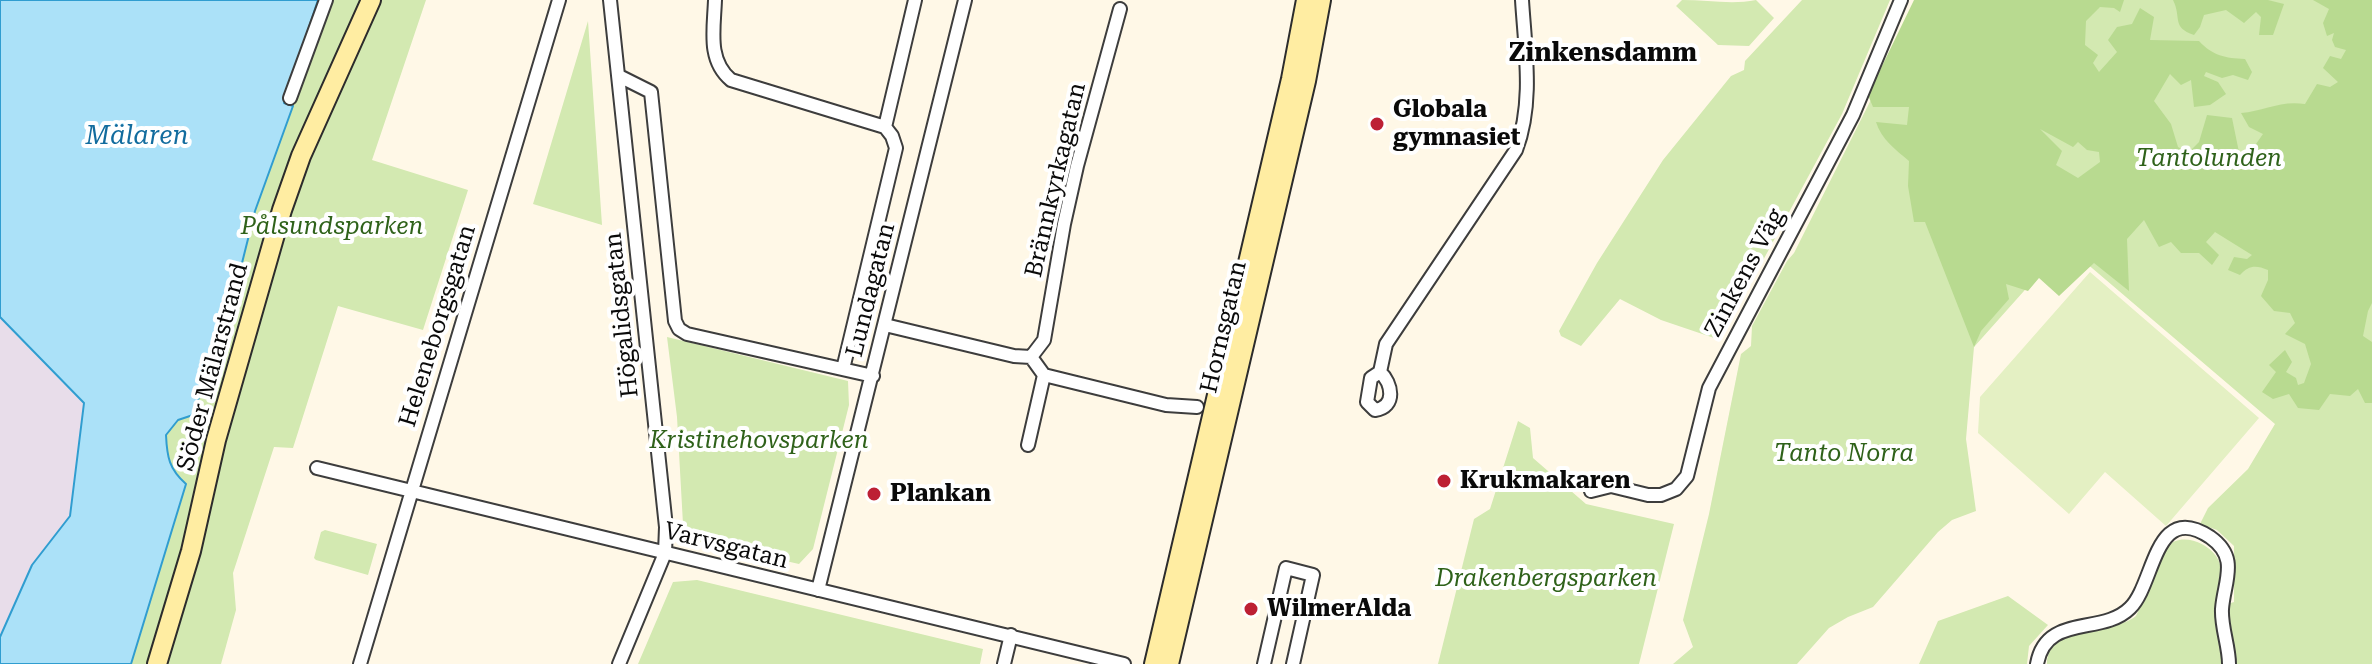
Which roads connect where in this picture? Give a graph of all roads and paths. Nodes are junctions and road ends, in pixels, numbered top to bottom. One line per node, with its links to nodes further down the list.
1 (326, 0): 14 (street)
2 (371, 0): 31 (main road, Söder Mälarstrand)
3 (559, 0): 27 (street, Heleneborgsgatan)
4 (610, 0): 13 (street, Högalidsgatan)
5 (715, 0): 15 (street)
6 (915, 0): 15 (street, Lundagatan)
7 (965, 0): 16 (street, Lundagatan)
8 (1306, 0): 22 (main road, Hornsgatan)
9 (1321, 0): 22 (main road, Hornsgatan)
10 (1522, 0): 19 (street)
11 (1901, 0): 26 (street, Zinkens Väg)
12 (1120, 9): 17 (street, Brännkyrkagatan)
13 (619, 76): 18 (street); 28 (street, Högalidsgatan)
14 (290, 98)
15 (885, 127): 18 (street, Lundagatan)
16 (885, 325): 17 (street); 21 (street, Lundagatan)
17 (1031, 357): 20 (street)
18 (843, 369): 21 (street)
19 (1380, 372)
20 (1044, 375): 23 (street); 24 (street)
21 (873, 376): 29 (street, Lundagatan)
22 (1224, 397): 36 (main road, Hornsgatan); 37 (main road, Hornsgatan)
23 (1197, 407)
24 (1028, 445)
25 (317, 468): 27 (street, Varvsgatan)
26 (1591, 491)
27 (411, 492): 28 (street, Varvsgatan); 32 (street, Heleneborgsgatan)
28 (665, 553): 29 (street, Varvsgatan); 33 (street, Högalidsgatan)
29 (818, 590): 30 (street, Varvsgatan)
30 (1011, 635): 34 (street); 35 (street, Varvsgatan)
31 (157, 664)
32 (360, 664)
33 (619, 664)
34 (1004, 664)
35 (1124, 664)
36 (1154, 664)
37 (1169, 664)
38 (1264, 664): 39 (street)
39 (1293, 664)
40 (2037, 664): 41 (street)
41 (2229, 664)

